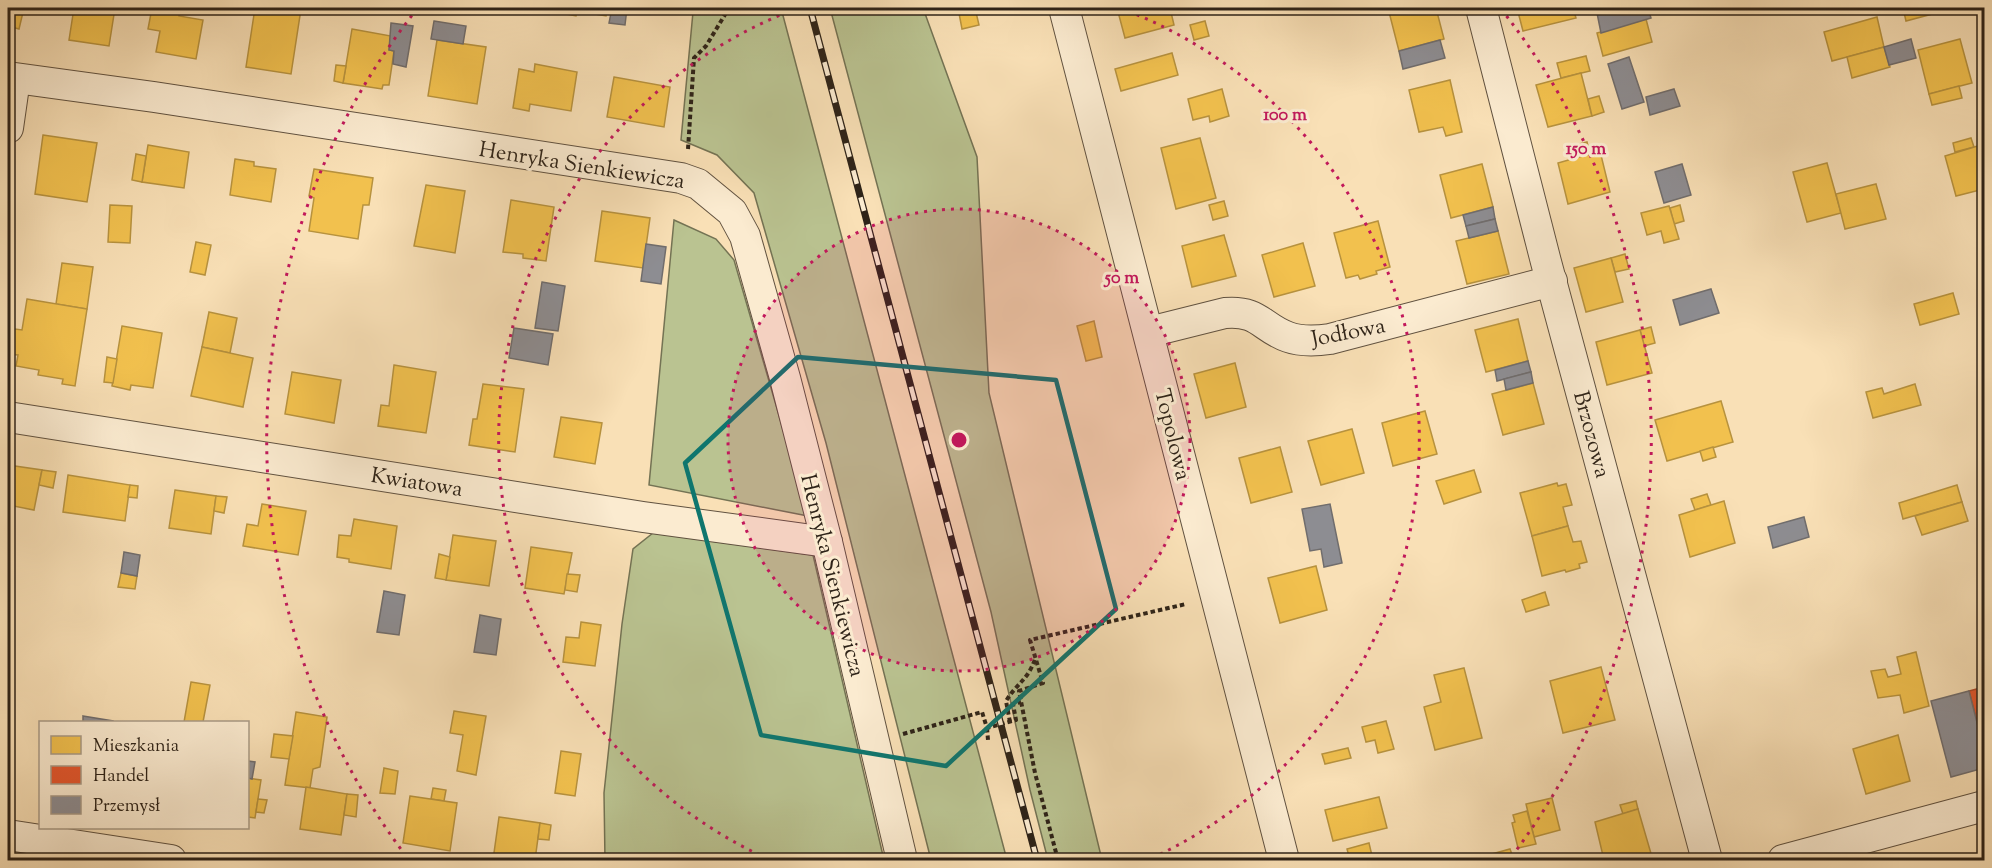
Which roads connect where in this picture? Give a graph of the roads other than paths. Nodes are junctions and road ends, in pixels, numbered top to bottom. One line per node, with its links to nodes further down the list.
1 (1064, 8): 6 (street, Topolowa)
2 (1481, 8): 5 (street, Brzozowa)
3 (11, 78): 4 (street); 8 (street, Henryka Sienkiewicza)
4 (8, 128)
5 (1552, 281): 6 (street, Jodłowa); 14 (street, Brzozowa)
6 (1149, 332): 13 (street, Topolowa)
7 (8, 417): 8 (street, Kwiatowa)
8 (827, 542): 12 (street, Henryka Sienkiewicza)
9 (1984, 806): 15 (street)
10 (8, 835): 11 (street)
11 (171, 861)
12 (902, 861)
13 (1284, 861)
14 (1707, 861)
15 (1783, 861)

